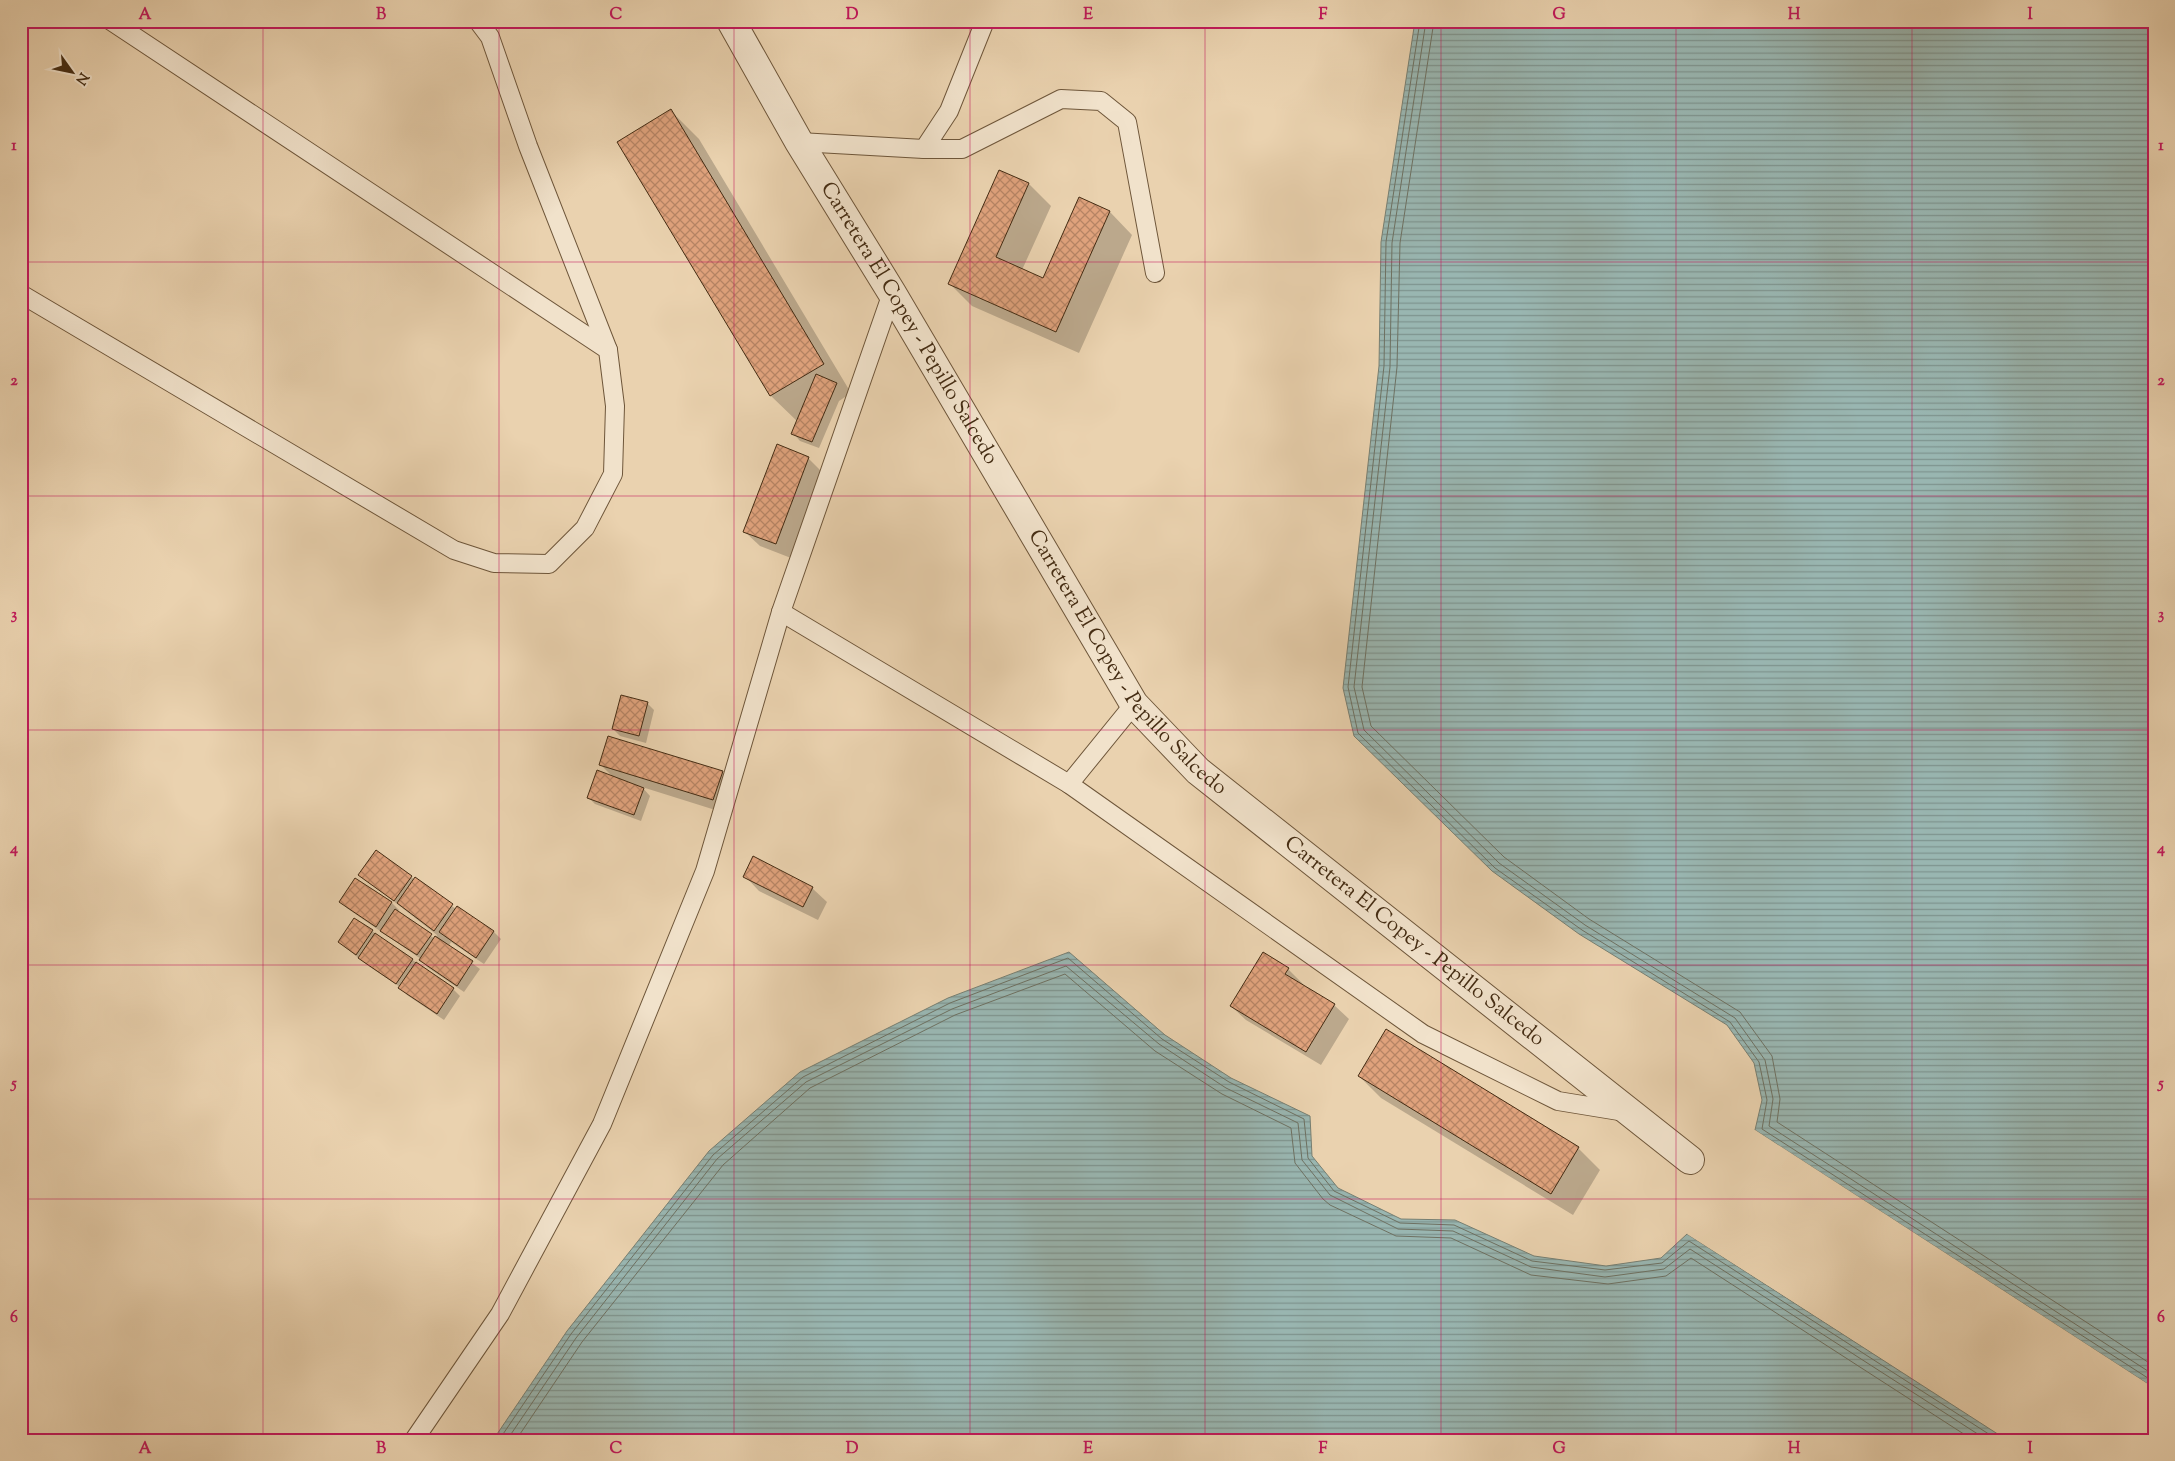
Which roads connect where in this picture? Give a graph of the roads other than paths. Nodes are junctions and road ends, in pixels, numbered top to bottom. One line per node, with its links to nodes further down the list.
1 (111, 21): 10 (lane)
2 (478, 21): 10 (lane)
3 (731, 21): 5 (street, Carretera El Copey - Pepillo Salcedo)
4 (985, 21): 6 (lane)
5 (799, 142): 6 (lane); 8 (street, Carretera El Copey - Pepillo Salcedo)
6 (924, 149): 7 (lane)
7 (1155, 273)
8 (892, 293): 11 (lane); 12 (street, Carretera El Copey - Pepillo Salcedo)
9 (21, 294): 10 (lane)
10 (608, 350)
11 (781, 612): 13 (lane); 16 (lane)
12 (1134, 704): 13 (lane); 14 (street, Carretera El Copey - Pepillo Salcedo)
13 (1069, 784): 14 (lane)
14 (1629, 1113): 15 (street, Carretera El Copey - Pepillo Salcedo)
15 (1690, 1160)
16 (414, 1440)

